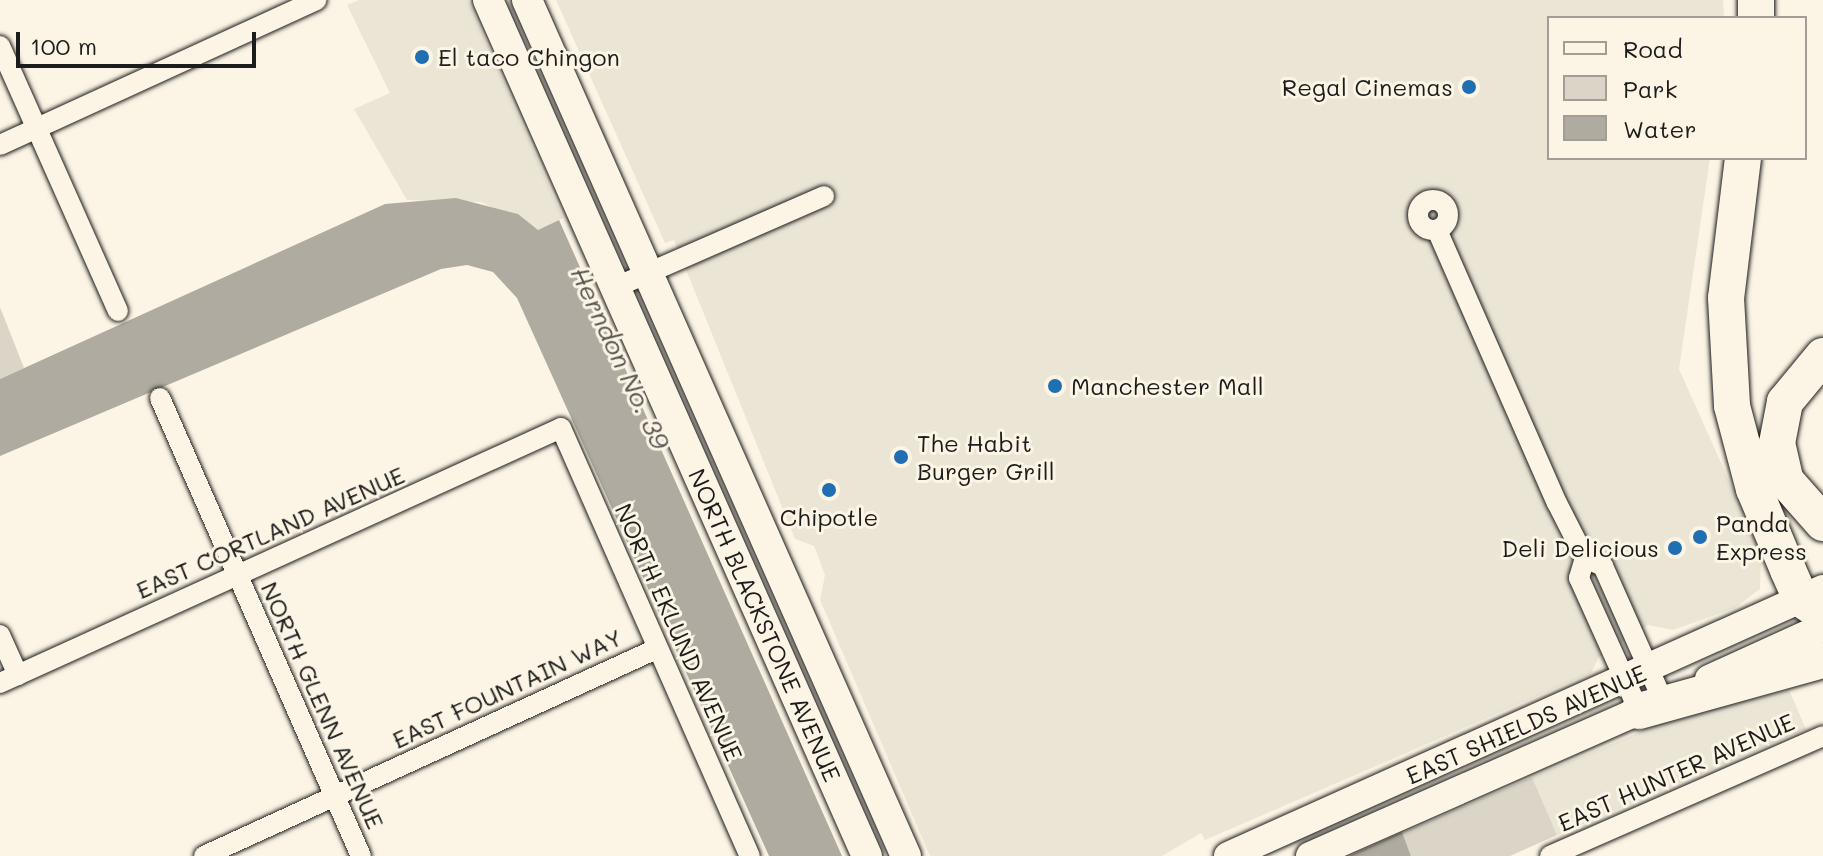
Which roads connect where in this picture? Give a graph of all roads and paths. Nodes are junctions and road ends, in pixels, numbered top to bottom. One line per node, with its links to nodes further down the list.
1 (316, 0): 7 (street)
2 (488, 0): 13 (main road, NORTH BLACKSTONE AVENUE)
3 (510, 0): 6 (main road)
4 (527, 0): 6 (main road, NORTH BLACKSTONE AVENUE)
5 (0, 46): 7 (street)
6 (563, 82): 12 (main road, NORTH BLACKSTONE AVENUE)
7 (37, 128): 8 (street); 14 (street)
8 (0, 145)
9 (1743, 160): 20 (highway)
10 (824, 196): 12 (street)
11 (1437, 230): 26 (street)
12 (647, 273): 13 (street); 33 (main road, NORTH BLACKSTONE AVENUE)
13 (616, 287): 32 (main road, NORTH BLACKSTONE AVENUE)
14 (118, 311)
15 (1823, 356): 18 (highway)
16 (160, 398): 19 (street, NORTH GLENN AVENUE)
17 (561, 428): 19 (street, EAST CORTLAND AVENUE); 23 (street, NORTH EKLUND AVENUE)
18 (1823, 523)
19 (238, 575): 25 (street, EAST CORTLAND AVENUE); 28 (street, NORTH GLENN AVENUE)
20 (1816, 601): 26 (main road, EAST SHIELDS AVENUE)
21 (1823, 627): 26 (main road, EAST SHIELDS AVENUE)
22 (0, 635): 25 (street)
23 (658, 648): 28 (street, EAST FOUNTAIN WAY); 31 (street, NORTH EKLUND AVENUE)
24 (1823, 660): 26 (highway)
25 (9, 679)
26 (1644, 690): 34 (main road, EAST SHIELDS AVENUE); 35 (main road, EAST SHIELDS AVENUE)
27 (1823, 736): 36 (street, EAST HUNTER AVENUE)
28 (333, 797): 29 (street, EAST FOUNTAIN WAY); 30 (street, NORTH GLENN AVENUE)
29 (204, 856)
30 (361, 856)
31 (750, 856)
32 (867, 856)
33 (906, 856)
34 (1228, 856)
35 (1310, 856)
36 (1550, 856)

